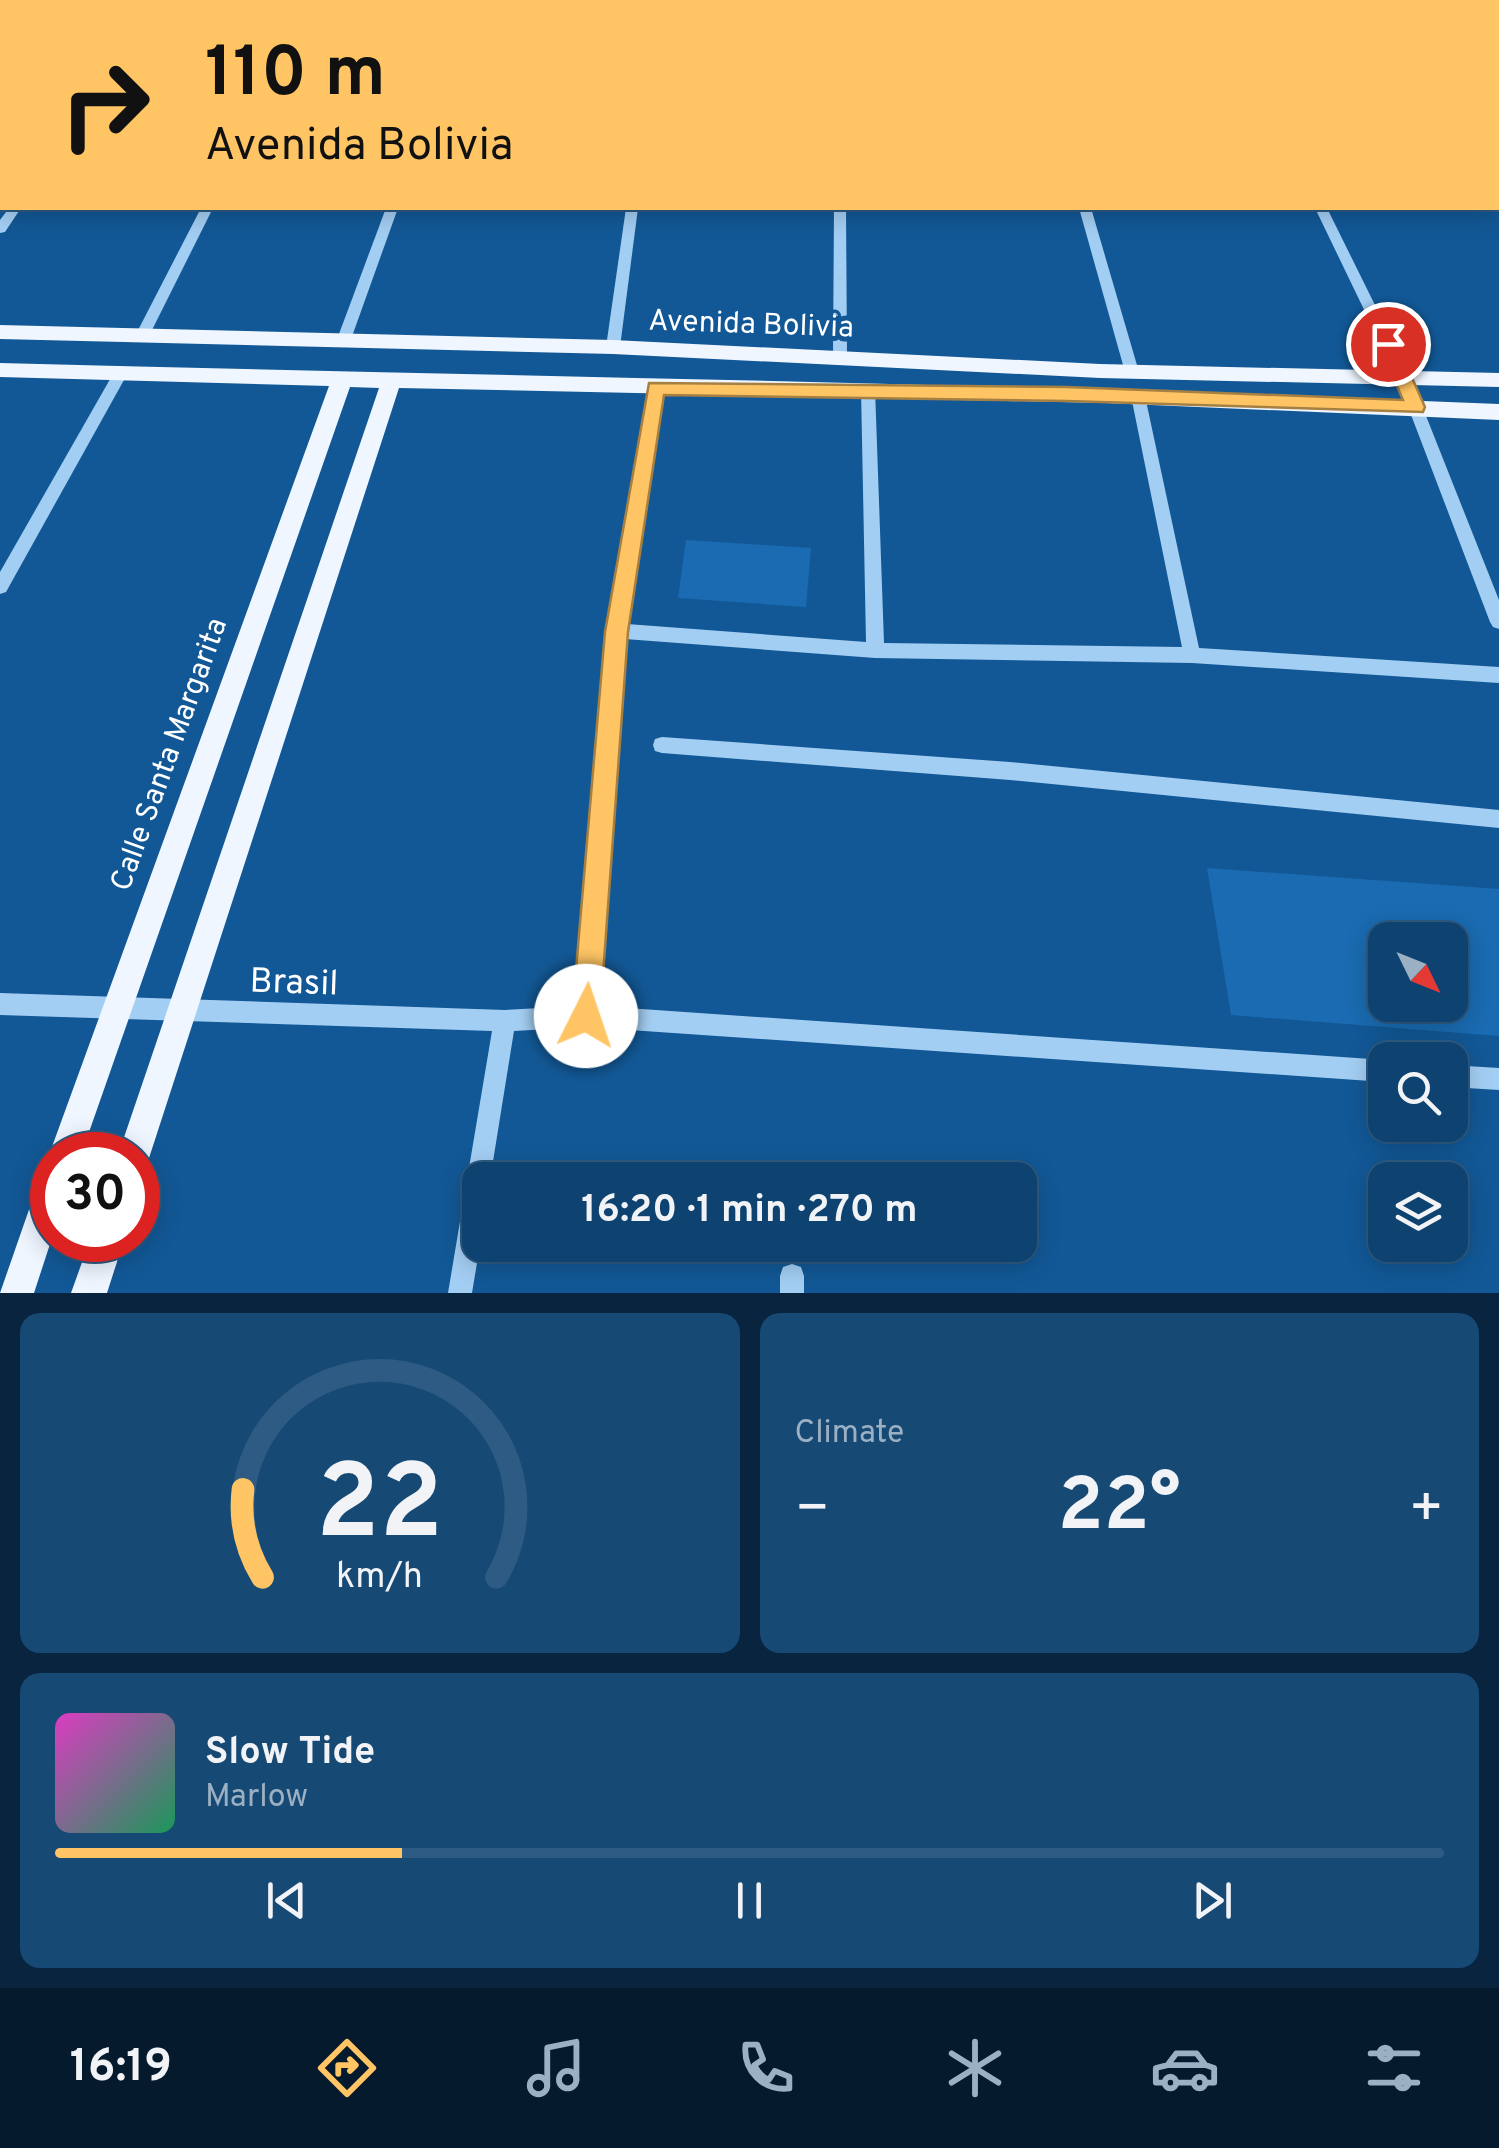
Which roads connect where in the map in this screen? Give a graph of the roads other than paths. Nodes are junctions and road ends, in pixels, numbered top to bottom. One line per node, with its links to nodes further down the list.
1 (206, 210): 8 (street)
2 (391, 210): 9 (street)
3 (632, 210): 10 (street)
4 (840, 210): 12 (street)
5 (1085, 210): 15 (street)
6 (1322, 210): 17 (street)
7 (0, 332): 8 (main road, Avenida Bolivia)
8 (142, 336): 9 (main road, Avenida Bolivia)
9 (343, 342): 10 (main road, Avenida Bolivia)
10 (613, 347): 11 (main road, Avenida Bolivia)
11 (716, 350): 12 (main road, Avenida Bolivia); 21 (main road)
12 (840, 356): 15 (main road, Avenida Bolivia)
13 (0, 370): 14 (main road, Avenida Bolivia)
14 (122, 371): 16 (main road, Avenida Bolivia); 26 (street)
15 (1132, 372): 17 (main road, Avenida Bolivia)
16 (342, 378): 18 (main road, Avenida Bolivia); 35 (main road, Calle Santa Margarita)
17 (1404, 378): 19 (main road, Avenida Bolivia); 24 (street)
18 (392, 380): 20 (main road, Avenida Bolivia); 36 (main road)
19 (1499, 380)
20 (655, 388): 21 (main road, Avenida Bolivia); 28 (street)
21 (712, 388): 22 (main road, Avenida Bolivia)
22 (868, 389): 23 (main road, Avenida Bolivia); 29 (street)
23 (1138, 396): 24 (main road, Avenida Bolivia); 30 (street)
24 (1416, 407): 25 (main road, Avenida Bolivia); 27 (street)
25 (1499, 412)
26 (0, 587)
27 (1499, 622)
28 (617, 632): 29 (street); 37 (street)
29 (875, 650): 30 (street)
30 (1192, 655): 31 (street)
31 (1499, 676)
32 (662, 745): 33 (street)
33 (1499, 818)
34 (0, 1004): 35 (street, Brasil)
35 (118, 1006): 36 (street, Brasil); 42 (main road, Calle Santa Margarita)
36 (182, 1009): 38 (street, Brasil); 43 (main road)
37 (586, 1016): 38 (street, Brasil); 39 (street, Brasil)
38 (505, 1022): 48 (street)
39 (1368, 1070)
40 (1468, 1077): 41 (street)
41 (1499, 1079)
42 (73, 1132)
43 (142, 1132)
44 (30, 1253): 46 (main road)
45 (99, 1262): 47 (main road)
46 (16, 1293)
47 (89, 1293)
48 (460, 1293)

